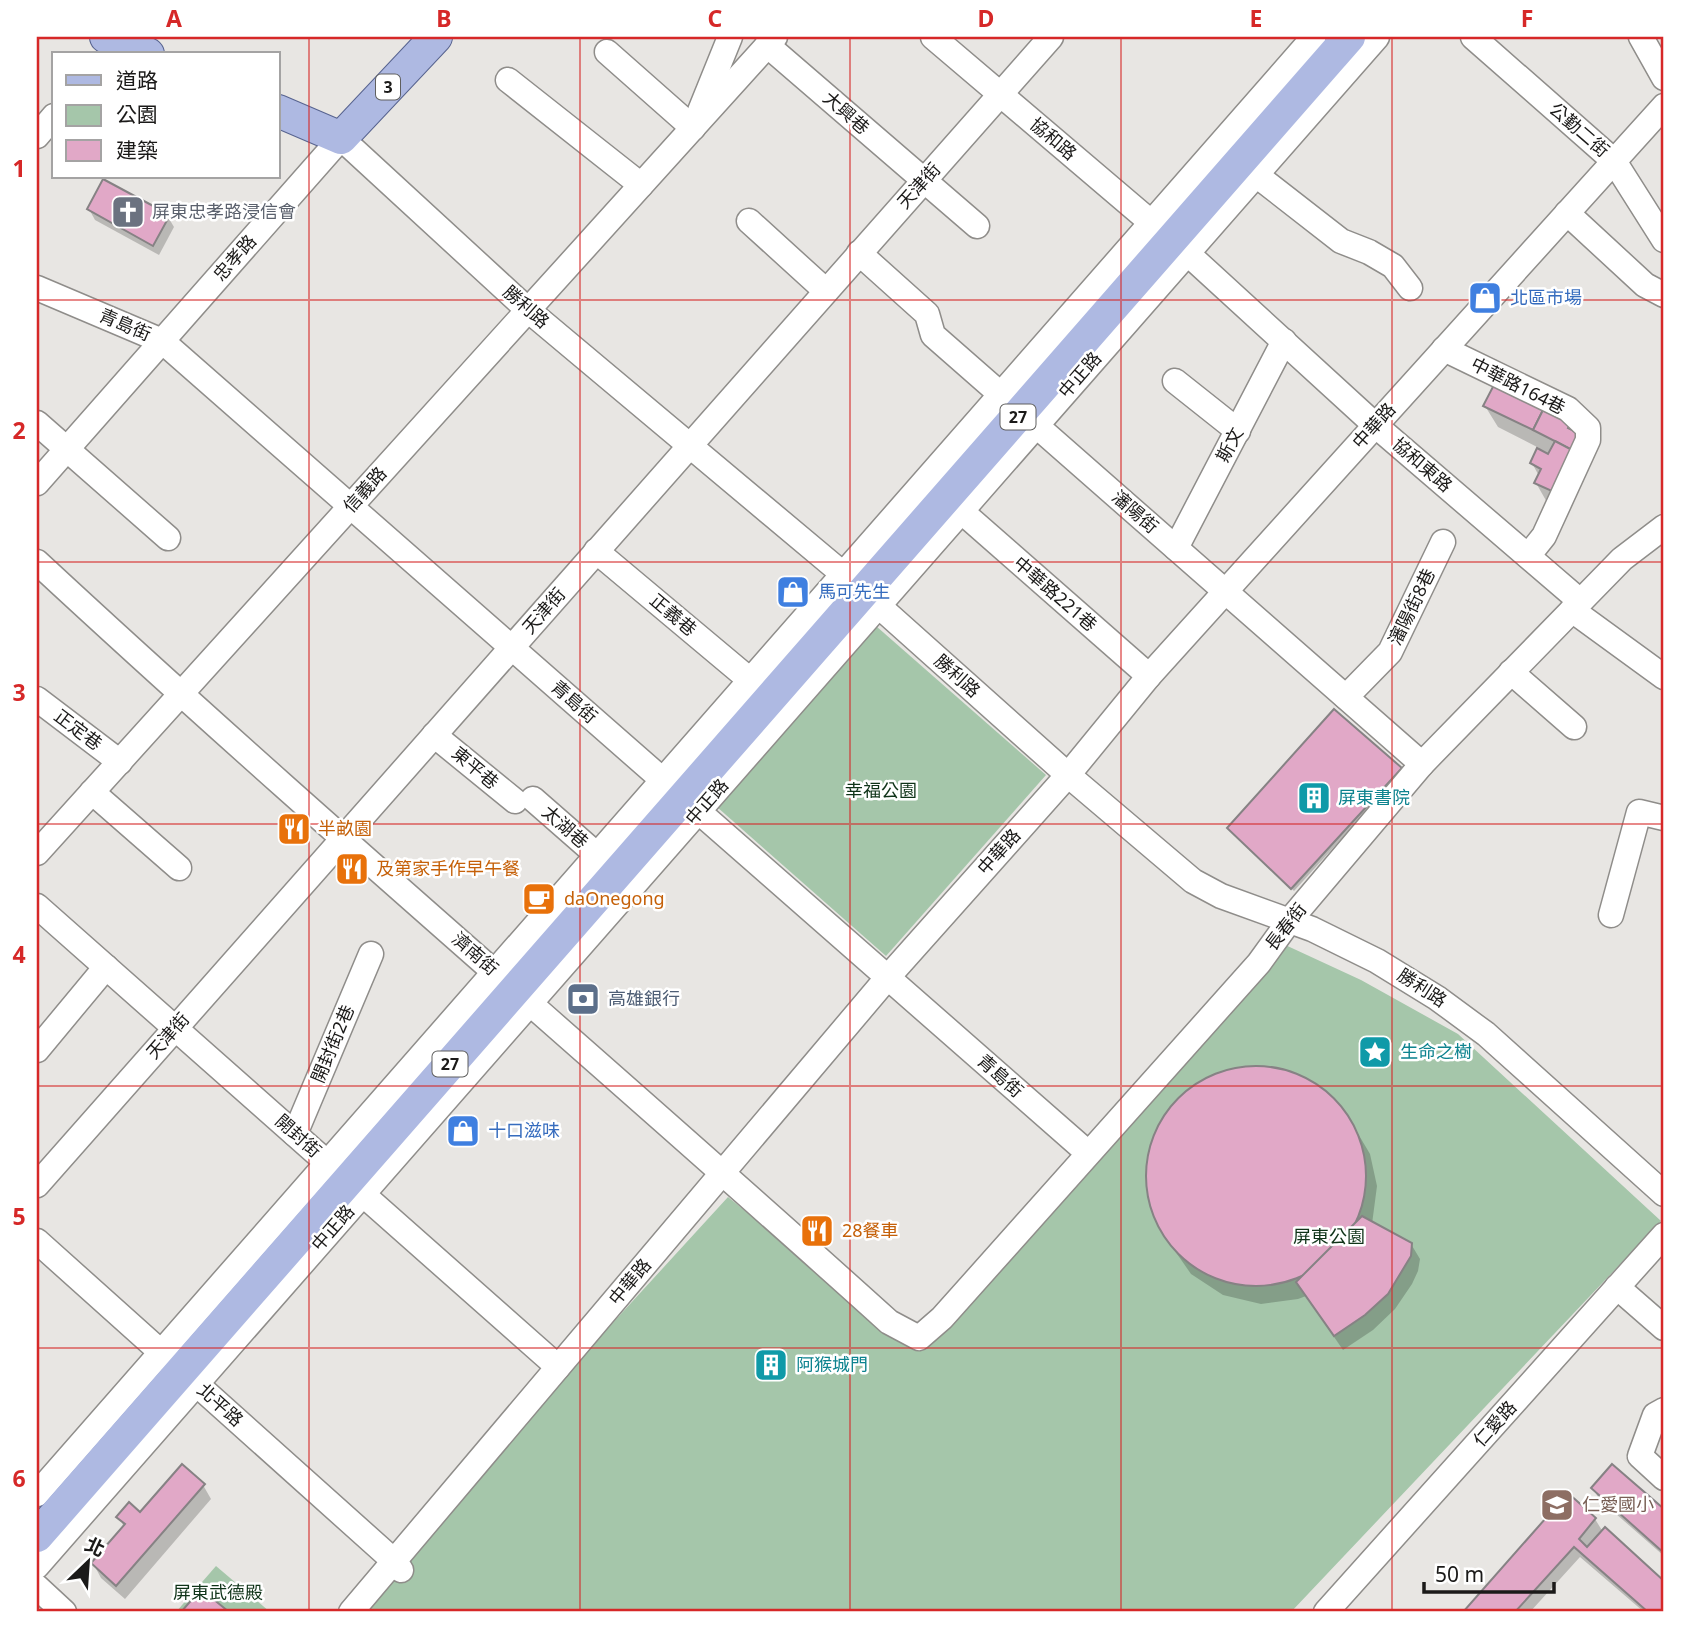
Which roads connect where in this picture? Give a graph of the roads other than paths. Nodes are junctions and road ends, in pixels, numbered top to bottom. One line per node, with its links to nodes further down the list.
1 (730, 37): 20 (street, 信義路)
2 (933, 37): 16 (street, 協和路)
3 (1051, 37): 16 (street, 天津街)
4 (1314, 37): 30 (street, 中正路)
5 (1349, 37): 30 (main road, 中正路 / 27)
6 (1377, 37): 24 (street, 中正路)
7 (1473, 37): 23 (street, 公勤二街)
8 (1641, 37): 14 (street)
9 (428, 39): 22 (main road, 忠孝路 / 3)
10 (771, 41): 20 (street, 信義路); 25 (street, 大興巷)
11 (111, 44): 12 (main road)
12 (141, 52)
13 (607, 52): 20 (street)
14 (1664, 78)
15 (508, 80): 26 (street)
16 (1000, 94): 25 (street, 天津街); 30 (street, 協和路)
17 (1664, 106): 23 (street, 中華路)
18 (280, 112): 22 (main road, 勝利路)
19 (52, 118): 21 (street)
20 (693, 128): 26 (street, 信義路)
21 (37, 135)
22 (341, 138): 37 (street, 勝利路); 38 (street, 忠孝路)
23 (1614, 161): 27 (street, 中華路); 31 (street, 公勤二街)
24 (1255, 174): 30 (street, 中正路); 34 (street)
25 (924, 180): 29 (street, 大興巷); 32 (street, 天津街)
26 (641, 185): 37 (street, 信義路)
27 (1567, 213): 36 (street); 40 (street, 中華路)
28 (749, 221): 35 (street)
29 (977, 226)
30 (1170, 239): 39 (street, 協和東路); 42 (main road, 中正路 / 27)
31 (1664, 240)
32 (859, 253): 35 (street, 天津街); 42 (street, 瀋陽街)
33 (37, 288): 38 (street, 青島街)
34 (1410, 288)
35 (826, 291): 46 (street, 天津街)
36 (1664, 295)
37 (528, 310): 46 (street, 勝利路); 49 (street, 信義路)
38 (162, 341): 47 (street, 忠孝路); 49 (street, 青島街)
39 (1284, 341): 44 (street, 協和東路); 45 (street, 斯文)
40 (1444, 349): 44 (street, 中華路); 56 (street, 中華路164巷)
41 (1175, 381): 45 (street)
42 (1020, 410): 50 (street, 中正路); 54 (street, 瀋陽街); 58 (main road, 中正路 / 27)
43 (37, 423): 47 (street)
44 (1375, 425): 56 (street, 協和東路); 59 (street, 中華路)
45 (1238, 431): 54 (street, 斯文)
46 (690, 444): 55 (street, 天津街); 58 (street, 勝利路)
47 (66, 449): 48 (street, 忠孝路); 52 (street)
48 (37, 483)
49 (350, 506): 61 (street, 青島街); 66 (street, 信義路)
50 (961, 512): 58 (street, 中正路); 63 (street, 中華路221巷)
51 (1664, 527): 60 (street, 長春街)
52 (168, 538)
53 (1443, 542): 67 (street, 瀋陽街8巷)
54 (1176, 548): 59 (street, 瀋陽街)
55 (596, 551): 61 (street, 天津街); 65 (street, 正義巷)
56 (1528, 556): 60 (street, 協和東路)
57 (37, 562): 66 (street, 濟南街)
58 (862, 591): 65 (street, 中正路); 73 (street, 勝利路); 75 (main road, 中正路 / 27)
59 (1225, 591): 63 (street, 中華路); 67 (street, 瀋陽街)
60 (1576, 605): 62 (street, 長春街); 64 (street, 協和東路)
61 (512, 647): 70 (street, 天津街); 75 (street, 青島街)
62 (1511, 672): 69 (street); 72 (street, 長春街)
63 (1149, 676): 73 (street, 中華路)
64 (1664, 677)
65 (750, 680): 75 (street, 中正路)
66 (180, 695): 71 (street, 信義路); 78 (street, 濟南街)
67 (1346, 697): 72 (street, 瀋陽街)
68 (37, 699): 71 (street, 正定巷)
69 (1574, 727)
70 (434, 734): 76 (street, 東平巷); 78 (street, 天津街)
71 (120, 761): 74 (street, 信義路)
72 (1422, 764): 84 (street, 長春街)
73 (1068, 775): 84 (street, 勝利路); 87 (street, 中華路)
74 (92, 792): 79 (street, 信義路); 81 (street)
75 (682, 796): 80 (street, 中正路); 87 (street, 青島街); 88 (main road, 中正路 / 27)
76 (524, 800): 80 (street, 太湖巷)
77 (1664, 818): 83 (street)
78 (343, 838): 88 (street, 濟南街); 89 (street, 天津街)
79 (37, 853)
80 (597, 855): 88 (street, 中正路)
81 (179, 868)
82 (37, 906): 86 (street, 開封街)
83 (1611, 915)
84 (1290, 920): 92 (street, 長春街); 96 (street, 勝利路)
85 (371, 954): 91 (street, 開封街2巷)
86 (106, 967): 89 (street, 開封街); 90 (street)
87 (888, 976): 92 (street, 青島街); 93 (street, 中華路)
88 (514, 988): 93 (street, 濟南街); 94 (main road, 中正路 / 27)
89 (176, 1027): 91 (street, 開封街); 95 (street, 天津街)
90 (37, 1050)
91 (295, 1134): 94 (street, 開封街)
92 (1088, 1153): 101 (street, 長春街)
93 (723, 1172): 101 (street, 濟南街); 102 (street, 中華路)
94 (346, 1179): 102 (street, 開封街); 103 (main road, 中正路 / 27)
95 (37, 1185)
96 (1664, 1194)
97 (1664, 1235): 99 (street, 仁愛路)
98 (37, 1241): 103 (street, 北平路)
99 (1617, 1287): 100 (street); 113 (street, 仁愛路)
100 (1664, 1328)
101 (919, 1338)
102 (558, 1367): 108 (street, 中華路)
103 (179, 1369): 106 (street, 中正路); 107 (main road, 中正路 / 27); 108 (street, 北平路); 109 (street, 中正路)
104 (1664, 1410): 105 (street)
105 (1664, 1478)
106 (37, 1494)
107 (37, 1536)
108 (398, 1565): 112 (street, 中華路)
109 (37, 1566)
110 (37, 1587): 111 (street)
111 (64, 1612)
112 (351, 1612)
113 (1326, 1612)

